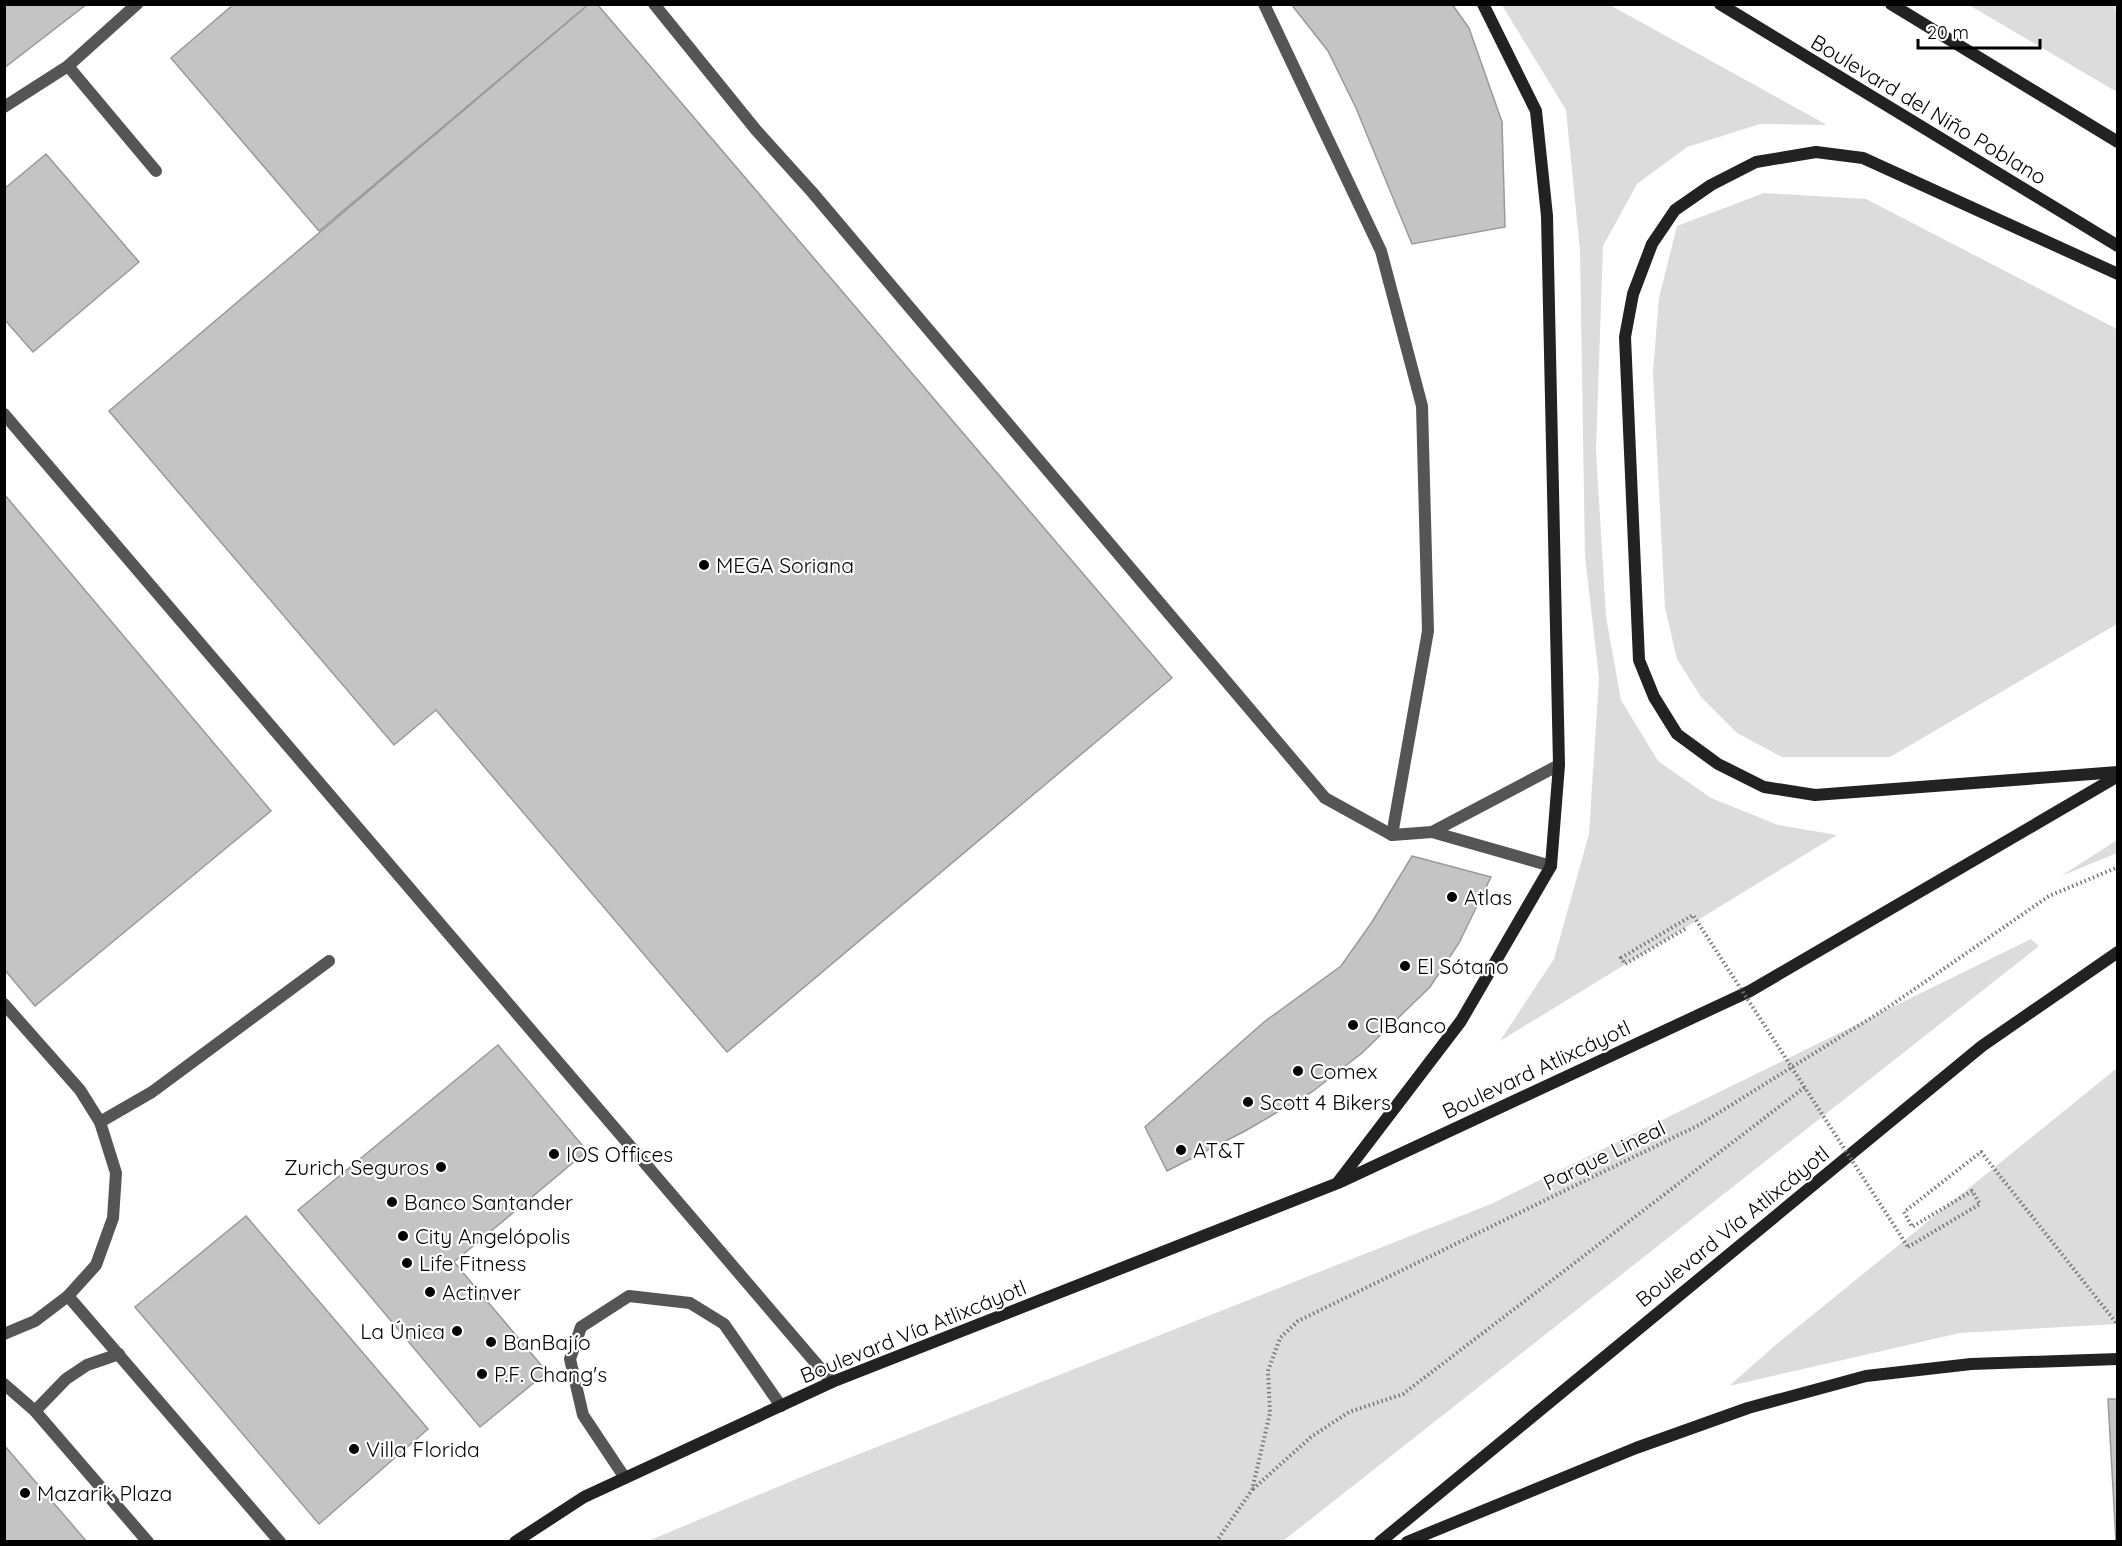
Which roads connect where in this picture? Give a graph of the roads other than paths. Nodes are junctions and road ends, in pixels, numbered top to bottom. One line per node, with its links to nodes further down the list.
1 (138, 4): 7 (lane)
2 (654, 4): 17 (lane)
3 (1264, 4): 17 (lane)
4 (1483, 4): 14 (main road)
5 (1720, 4): 11 (main road, Boulevard del Niño Poblano)
6 (1891, 4): 9 (main road)
7 (68, 66): 8 (lane); 10 (lane)
8 (4, 107)
9 (2118, 142)
10 (156, 171)
11 (2118, 246)
12 (2118, 274): 15 (main road)
13 (4, 414): 28 (lane)
14 (1559, 765): 16 (lane); 18 (main road)
15 (2118, 774): 23 (main road, Boulevard Atlixcáyotl)
16 (1432, 832): 17 (lane); 18 (lane)
17 (1392, 835)
18 (1551, 866): 23 (main road)
19 (2118, 952): 36 (main road, Boulevard Vía Atlixcáyotl)
20 (329, 961): 22 (lane)
21 (4, 1004): 22 (lane)
22 (100, 1122): 24 (lane)
23 (1338, 1184): 28 (main road, Boulevard Vía Atlixcáyotl)
24 (68, 1296): 25 (lane); 26 (lane)
25 (4, 1334)
26 (119, 1354): 31 (lane); 34 (lane)
27 (2118, 1359): 37 (main road)
28 (832, 1382): 30 (main road, Boulevard Vía Atlixcáyotl)
29 (4, 1384): 31 (lane)
30 (781, 1406): 32 (main road, Boulevard Vía Atlixcáyotl); 32 (lane)
31 (35, 1411): 33 (lane)
32 (625, 1478): 35 (main road, Boulevard Vía Atlixcáyotl)
33 (148, 1542)
34 (280, 1542)
35 (515, 1542)
36 (1380, 1542)
37 (1407, 1542)

